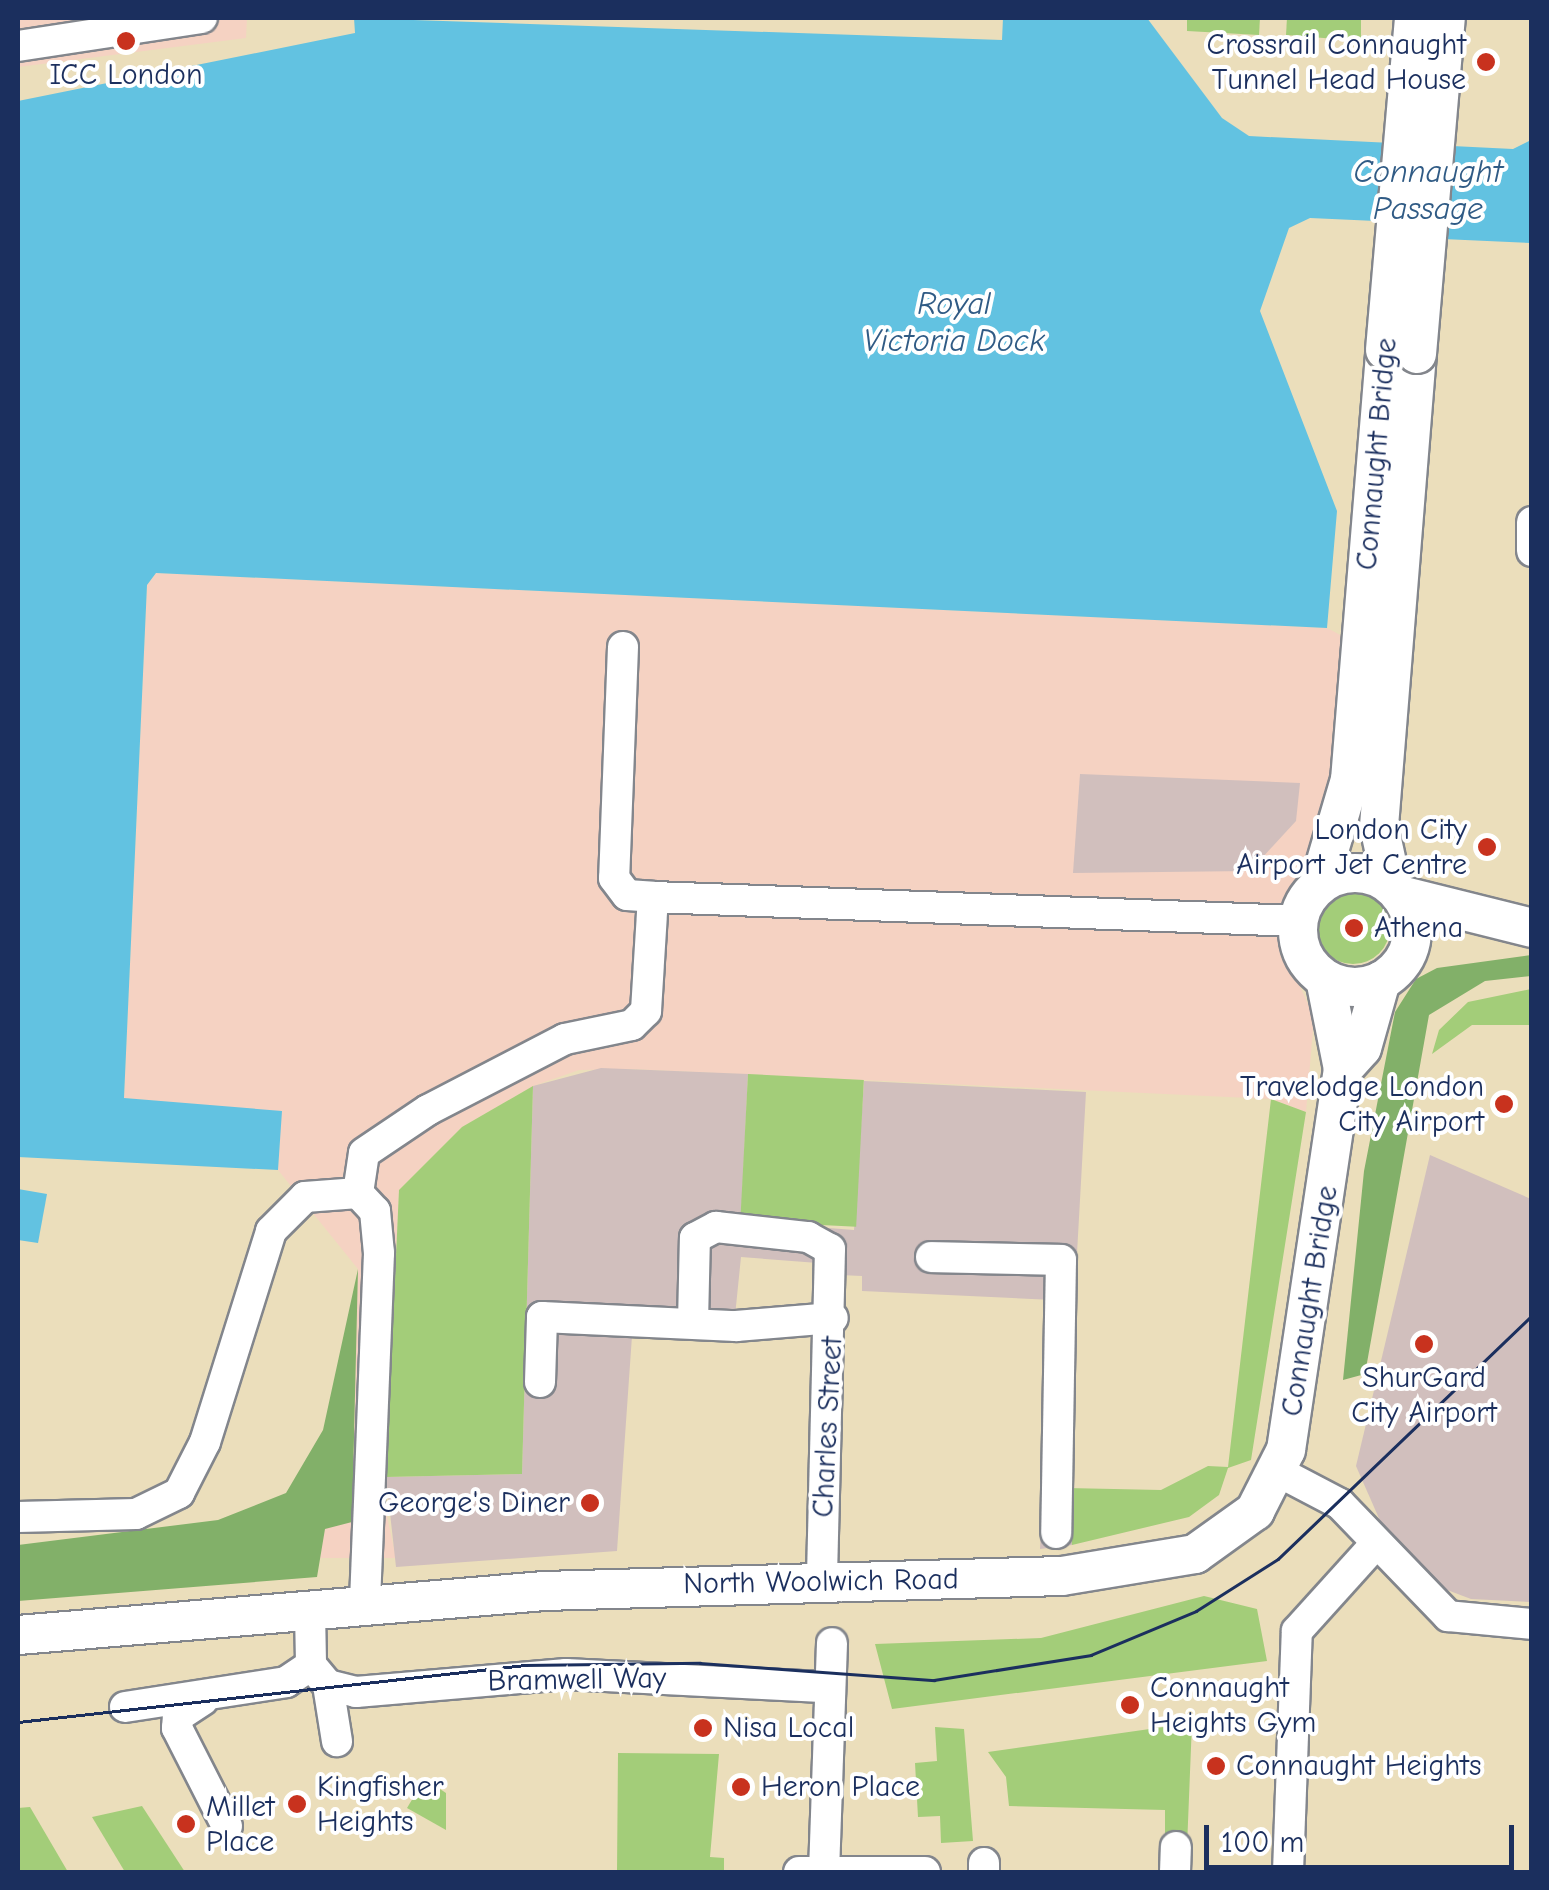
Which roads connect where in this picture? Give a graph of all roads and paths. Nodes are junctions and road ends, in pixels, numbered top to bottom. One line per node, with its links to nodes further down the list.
1 (202, 18): 4 (street)
2 (1414, 18): 8 (main road, Connaught Bridge, bridge)
3 (1446, 18): 8 (main road, Connaught Bridge, bridge)
4 (18, 46)
5 (1532, 522): 6 (street)
6 (1532, 551)
7 (623, 647): 11 (street)
8 (1374, 688): 9 (main road, Connaught Bridge); 10 (main road, Connaught Bridge)
9 (1319, 886): 10 (main road); 12 (main road)
10 (1396, 891): 13 (main road); 15 (main road)
11 (653, 897): 12 (street); 19 (street)
12 (1298, 921): 16 (main road)
13 (1483, 922): 14 (main road); 15 (main road)
14 (1532, 928)
15 (1409, 948): 17 (main road)
16 (1325, 979): 17 (main road); 18 (main road, Connaught Bridge)
17 (1381, 982): 18 (main road, Connaught Bridge)
18 (1343, 1069): 24 (main road, Connaught Bridge)
19 (358, 1193): 25 (street); 29 (street)
20 (932, 1257): 26 (street)
21 (834, 1318): 22 (street); 22 (street, Charles Street); 28 (street, Charles Street)
22 (693, 1323): 23 (street)
23 (540, 1382)
24 (1279, 1472): 27 (street); 28 (main road, North Woolwich Road)
25 (18, 1517)
26 (1056, 1533)
27 (1372, 1548): 31 (street); 43 (street)
28 (822, 1581): 29 (main road, North Woolwich Road)
29 (365, 1606): 30 (main road, North Woolwich Road)
30 (310, 1610): 32 (main road, North Woolwich Road); 34 (street)
31 (1532, 1624)
32 (18, 1636)
33 (832, 1643): 35 (street)
34 (319, 1675): 35 (street, Bramwell Way); 36 (street); 38 (street)
35 (826, 1696): 40 (street)
36 (206, 1698): 37 (street); 39 (street)
37 (124, 1708)
38 (337, 1740)
39 (227, 1826)
40 (816, 1872): 41 (street)
41 (910, 1872): 42 (street)
42 (925, 1872)
43 (1288, 1872)

